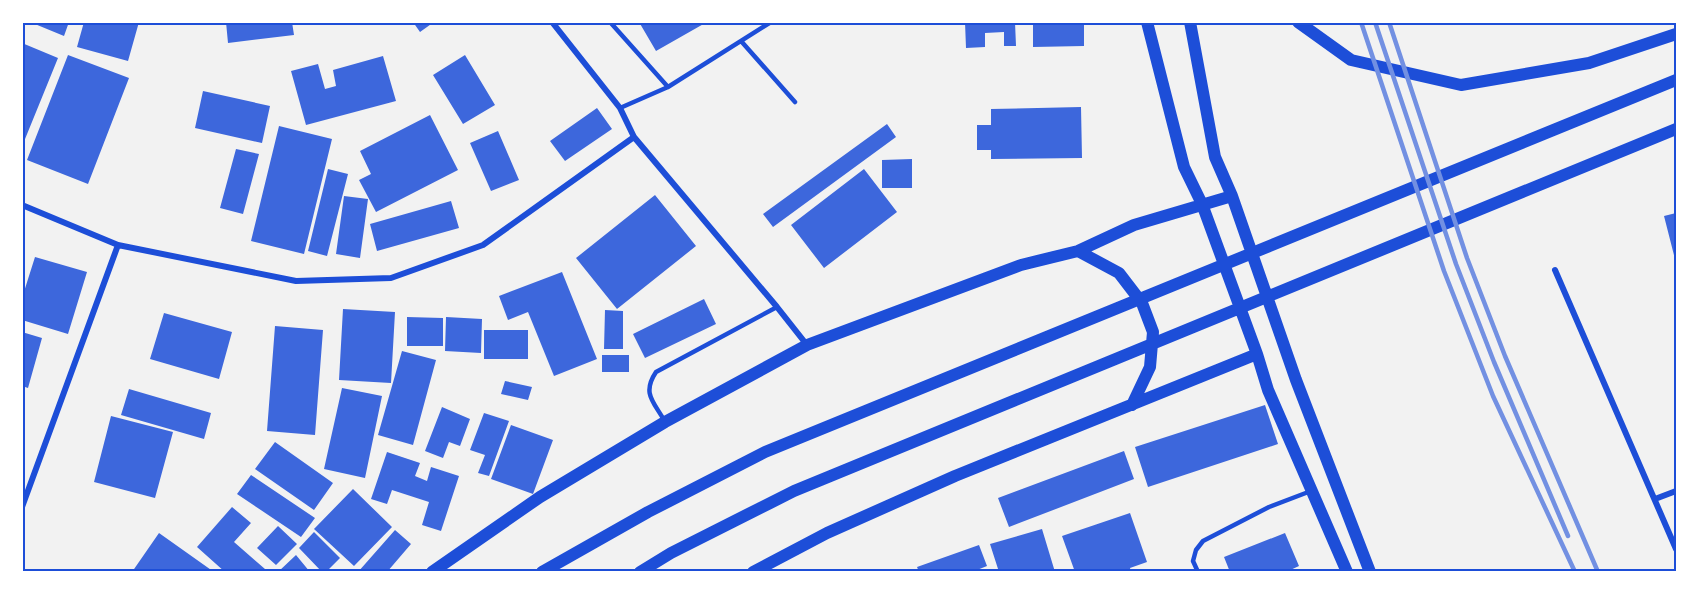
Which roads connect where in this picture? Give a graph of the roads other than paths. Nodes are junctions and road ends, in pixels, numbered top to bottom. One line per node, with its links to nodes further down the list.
1 (552, 22): 12 (street)
2 (610, 22): 10 (lane)
3 (771, 22): 8 (lane)
4 (1147, 22): 16 (main road)
5 (1191, 22): 15 (main road)
6 (1298, 22): 7 (main road)
7 (1677, 34)
8 (741, 41): 10 (lane); 11 (lane)
9 (1677, 81): 33 (main road)
10 (668, 87): 12 (lane)
11 (795, 102)
12 (620, 108): 14 (street)
13 (1677, 129): 34 (main road)
14 (634, 137): 18 (street); 21 (street)
15 (1232, 196): 16 (main road); 37 (main road)
16 (1202, 204): 19 (main road); 23 (main road)
17 (22, 205): 18 (street)
18 (118, 245): 29 (street)
19 (1078, 250): 22 (main road); 24 (main road)
20 (1556, 270): 28 (street)
21 (777, 307): 22 (street); 25 (lane)
22 (807, 345): 25 (main road)
23 (1257, 354): 24 (main road); 26 (main road)
24 (1132, 405): 35 (main road)
25 (665, 422): 32 (main road)
26 (1313, 490): 31 (main road); 36 (lane)
27 (1677, 491): 28 (street)
28 (1655, 499): 30 (street)
29 (22, 507)
30 (1677, 549)
31 (1343, 570)
32 (432, 572)
33 (542, 572)
34 (640, 572)
35 (753, 572)
36 (1198, 572)
37 (1370, 572)

